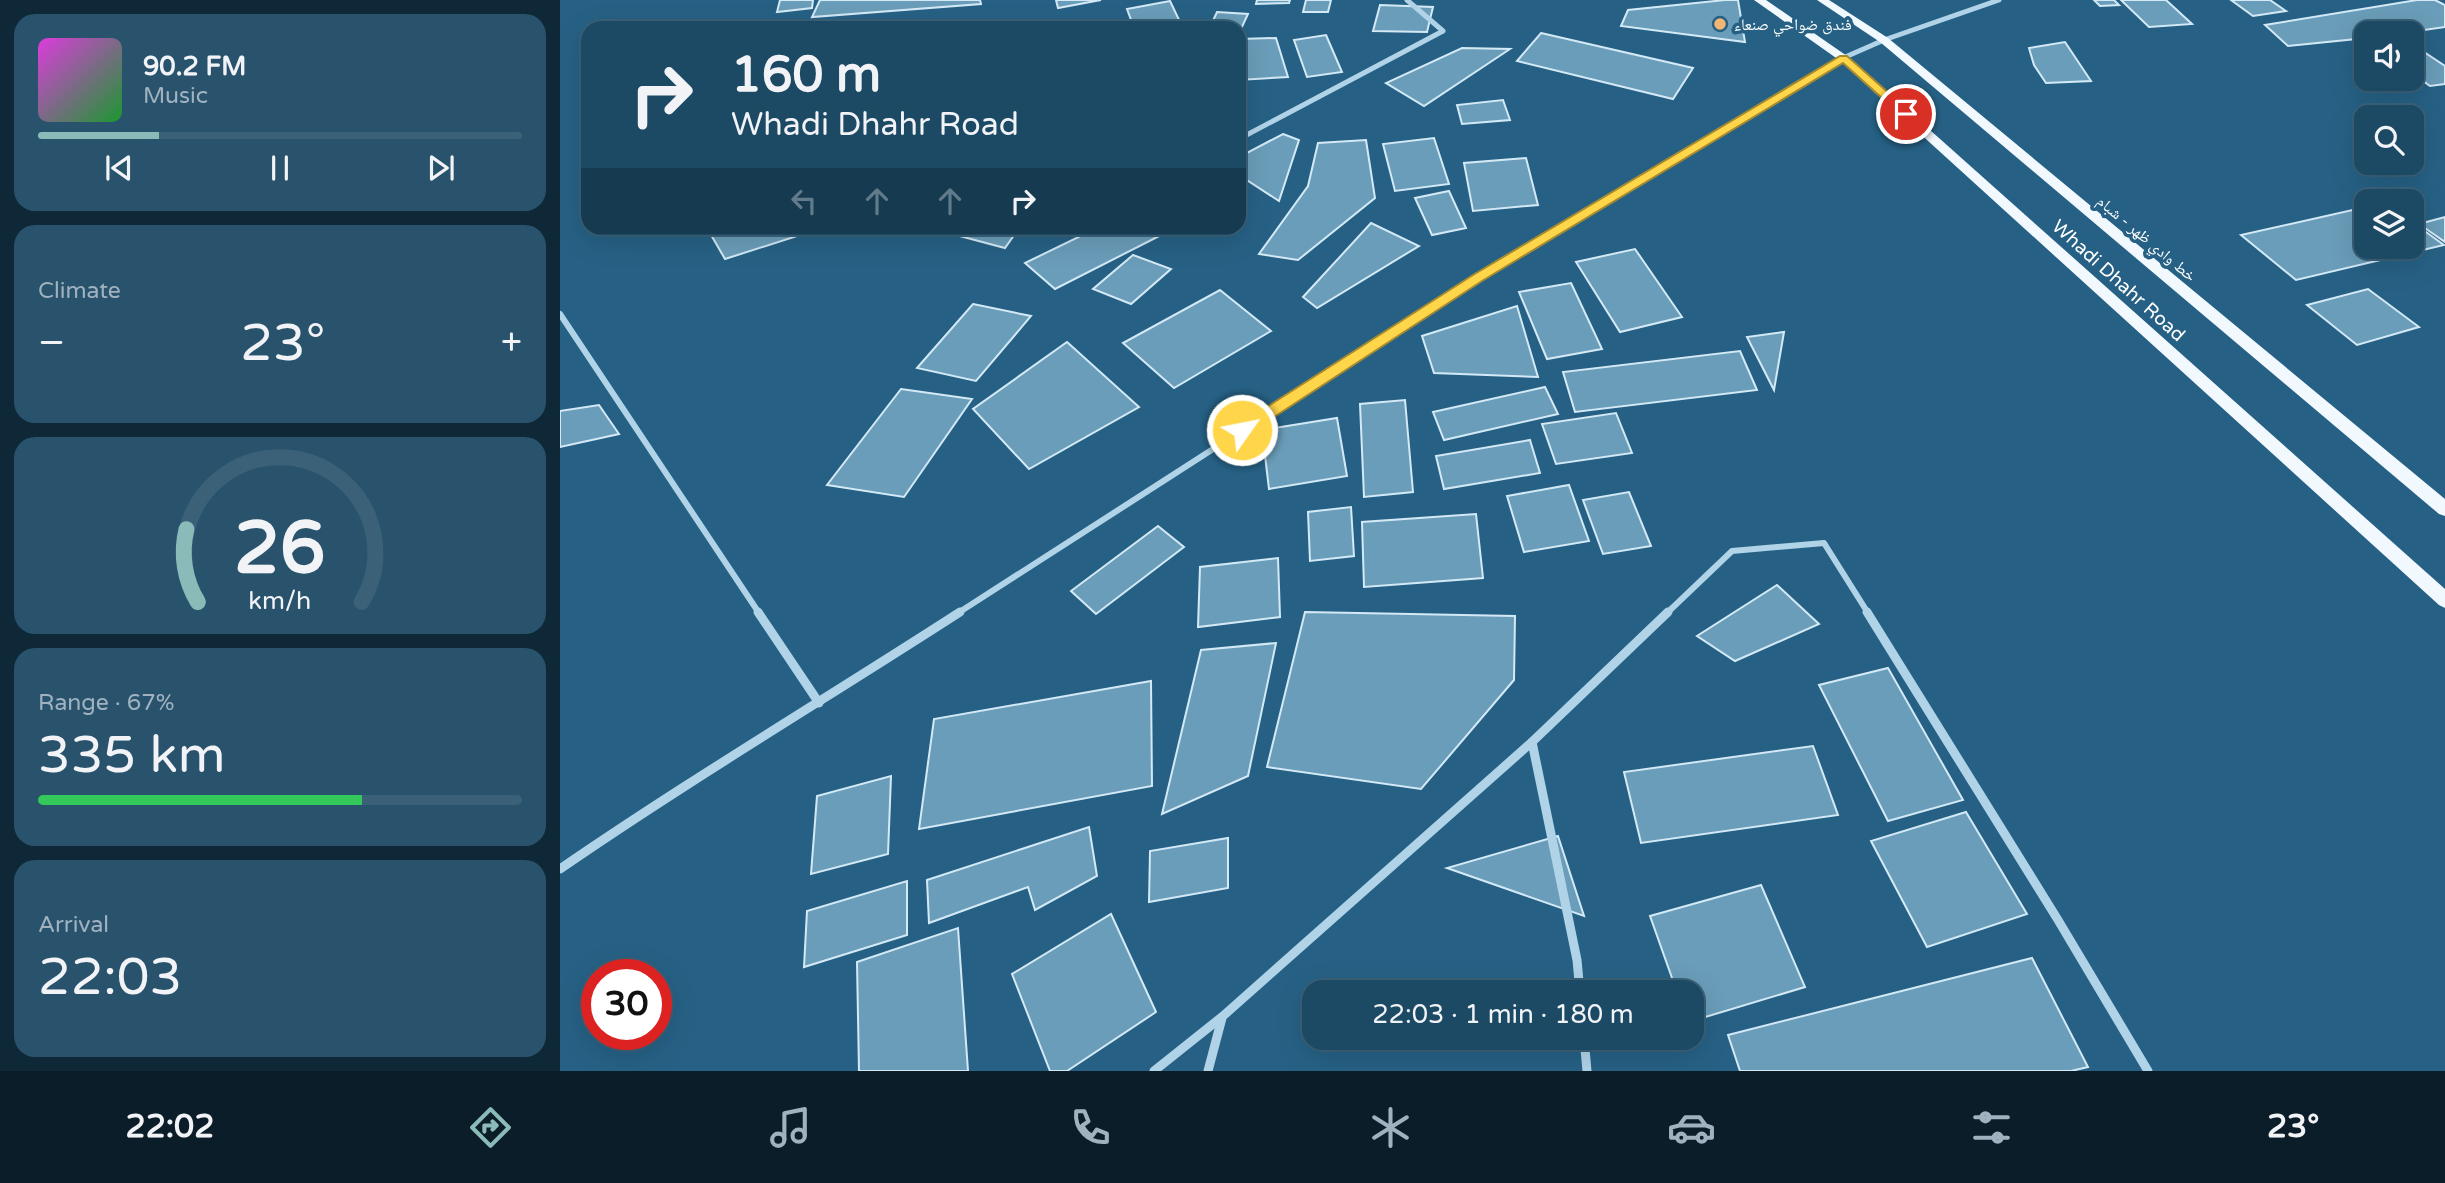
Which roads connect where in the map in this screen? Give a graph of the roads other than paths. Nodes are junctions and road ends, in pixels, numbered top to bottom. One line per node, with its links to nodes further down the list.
1 (1407, 0): 7 (street)
2 (1759, 0): 6 (main road, Whadi Dhahr Road)
3 (1822, 0): 5 (main road, خط وادي ظهر - شبام)
4 (1999, 0): 5 (street)
5 (1884, 40): 6 (street); 9 (main road, خط وادي ظهر - شبام)
6 (1843, 58): 10 (main road, Whadi Dhahr Road); 11 (street)
7 (1246, 135)
8 (560, 314): 11 (street)
9 (2445, 509)
10 (2445, 600)
11 (819, 703): 13 (street)
12 (1532, 742): 14 (street); 15 (street); 20 (street)
13 (560, 869)
14 (1579, 980)
15 (1223, 1016): 17 (street); 18 (street)
16 (1585, 1050): 19 (street)
17 (1154, 1071)
18 (1208, 1071)
19 (1587, 1071)
20 (2147, 1071)

